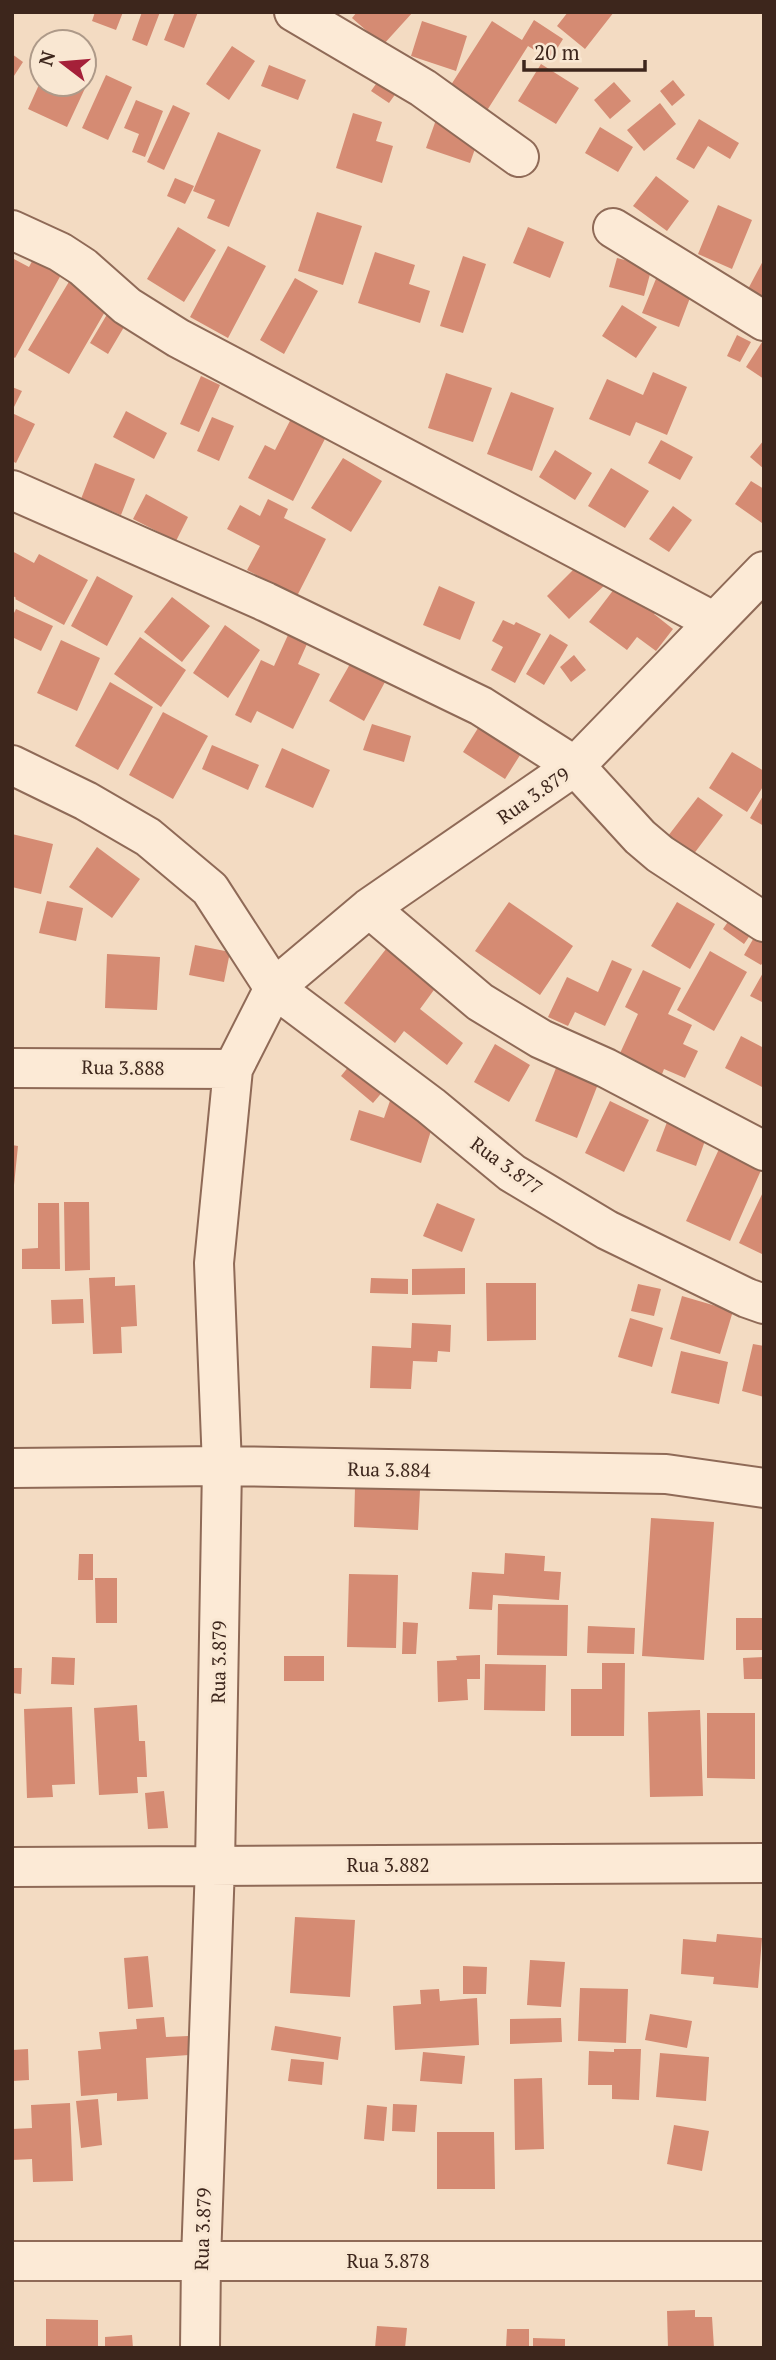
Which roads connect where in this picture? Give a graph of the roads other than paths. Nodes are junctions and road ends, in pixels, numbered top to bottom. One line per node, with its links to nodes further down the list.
1 (294, 12): 2 (street)
2 (519, 157)
3 (613, 228): 5 (street)
4 (12, 230): 8 (street)
5 (764, 321)
6 (12, 490): 10 (street)
7 (764, 571): 8 (street, Rua 3.879)
8 (713, 621): 10 (street, Rua 3.879)
9 (12, 765): 13 (street)
10 (575, 766): 11 (street, Rua 3.879); 12 (street)
11 (369, 908): 13 (street, Rua 3.879); 16 (street)
12 (764, 922)
13 (274, 988): 15 (street, Rua 3.879); 17 (street, Rua 3.877)
14 (12, 1068): 15 (street, Rua 3.888)
15 (233, 1069): 18 (street, Rua 3.879)
16 (764, 1150)
17 (764, 1304)
18 (222, 1466): 19 (street, Rua 3.884); 20 (street, Rua 3.884); 22 (street, Rua 3.879)
19 (12, 1468)
20 (764, 1488)
21 (764, 1863): 22 (street, Rua 3.882)
22 (215, 1865): 23 (street, Rua 3.882); 24 (street, Rua 3.879)
23 (12, 1867)
24 (201, 2260): 25 (street, Rua 3.878); 26 (street, Rua 3.878); 27 (street, Rua 3.879)
25 (12, 2261)
26 (764, 2261)
27 (200, 2348)

